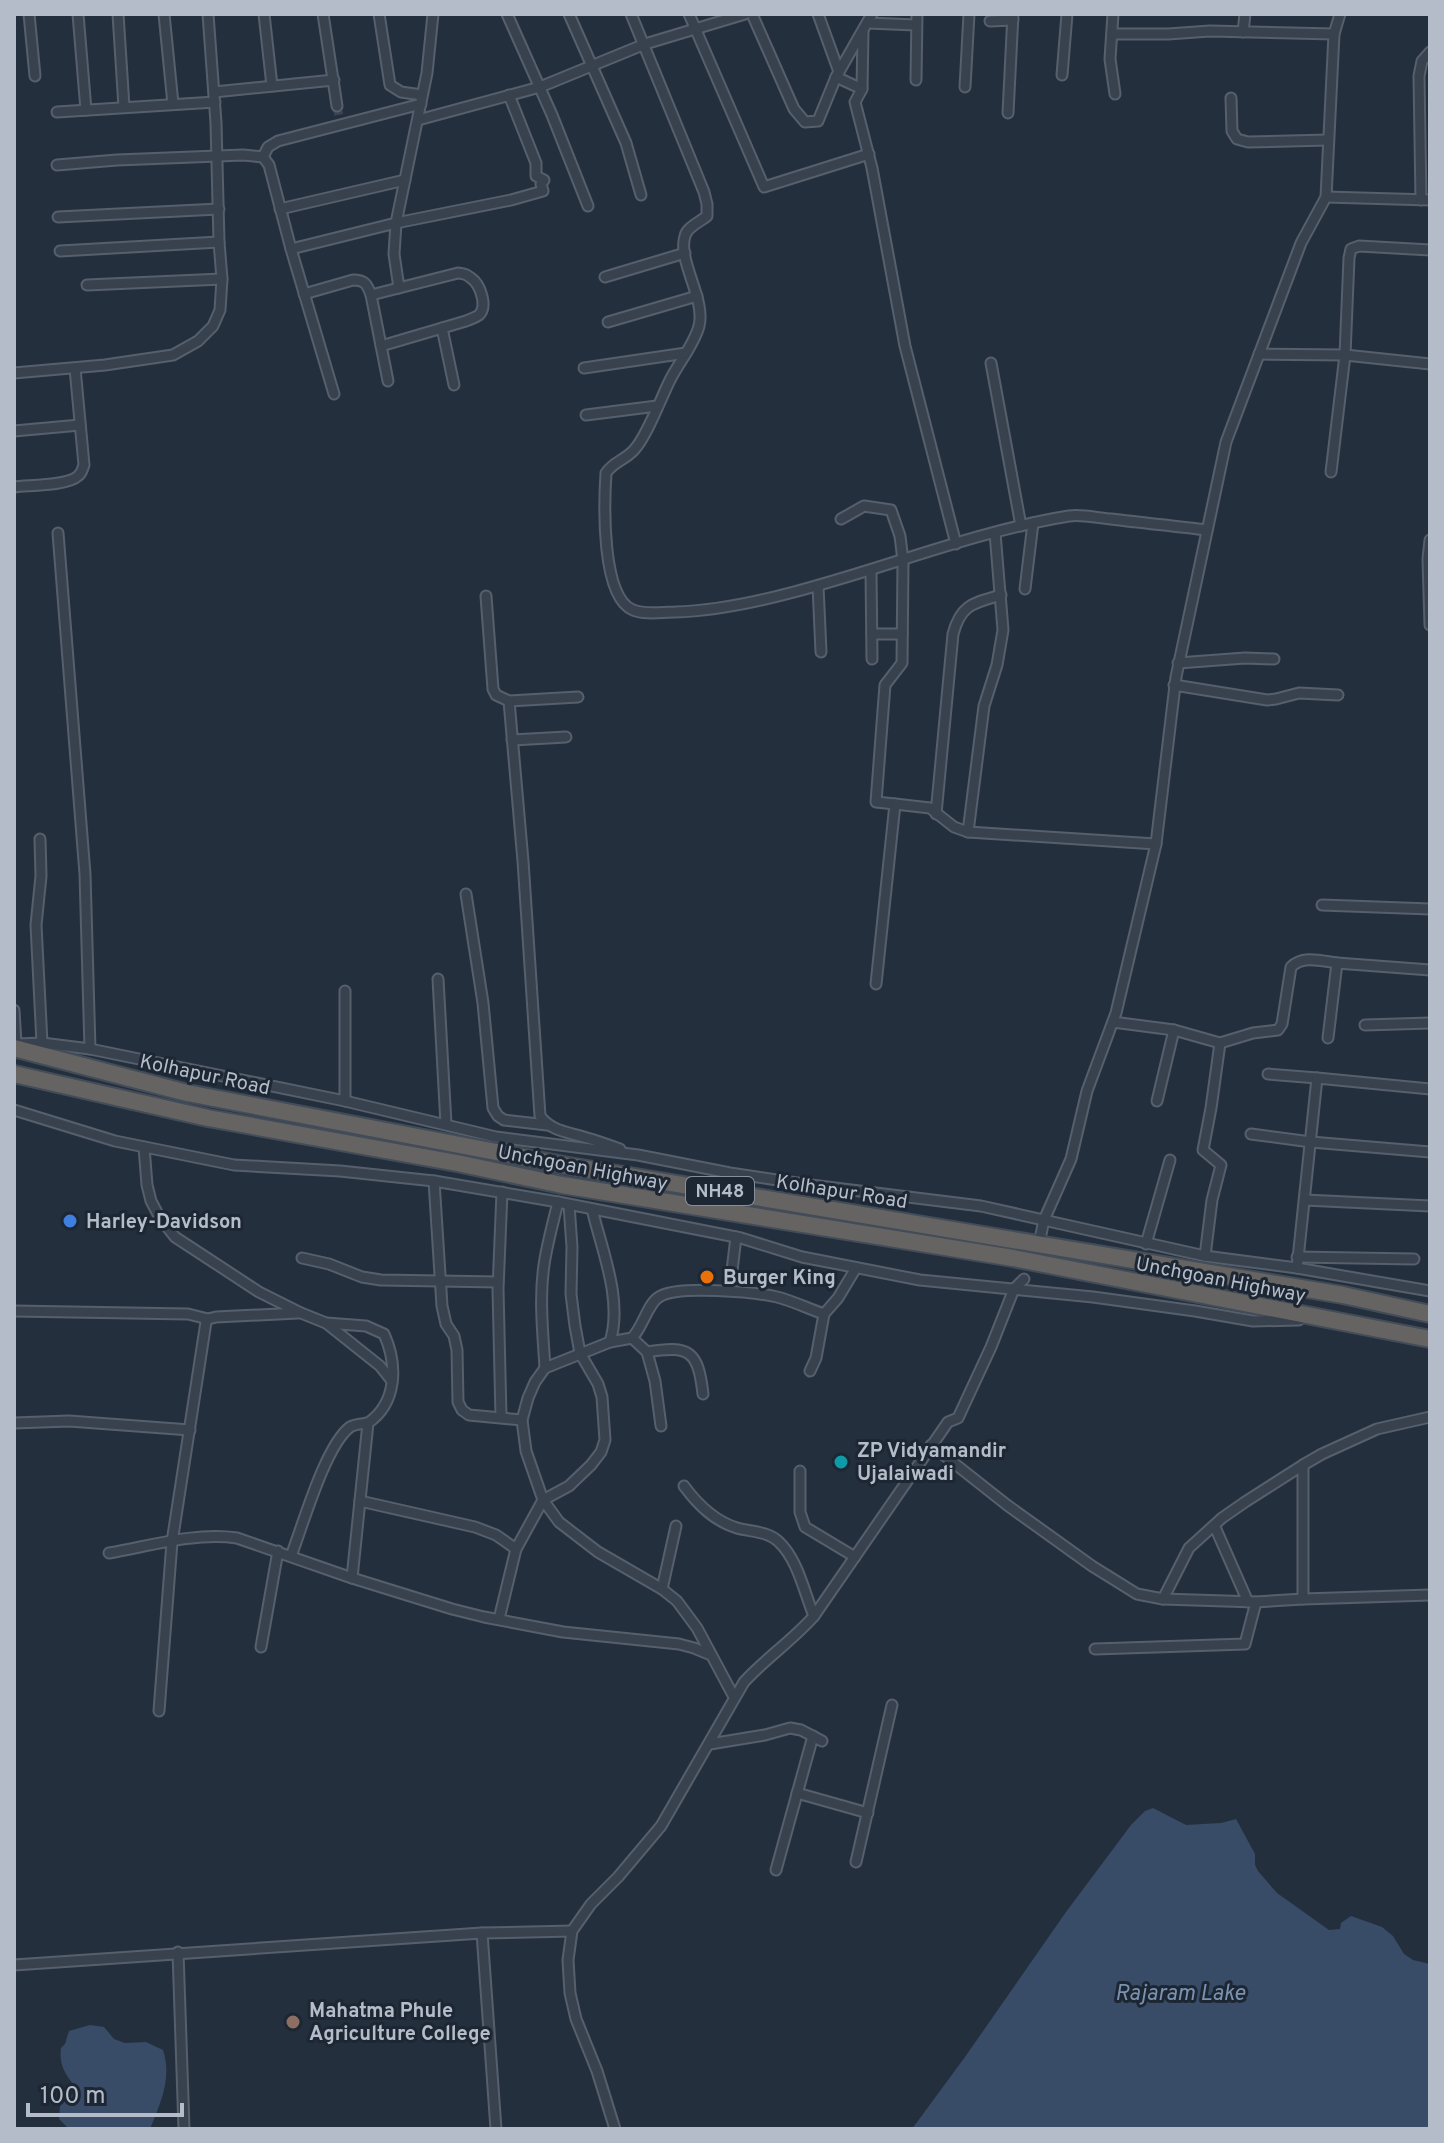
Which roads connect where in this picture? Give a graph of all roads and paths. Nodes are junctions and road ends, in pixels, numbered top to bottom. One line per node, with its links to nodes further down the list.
1 (29, 14): 35 (street)
2 (78, 14): 50 (street)
3 (118, 14): 49 (street)
4 (164, 14): 47 (street)
5 (208, 14): 44 (street)
6 (264, 14): 38 (street)
7 (323, 14): 36 (street)
8 (379, 14): 46 (street)
9 (433, 14): 46 (street)
10 (507, 14): 39 (street)
11 (569, 14): 32 (street)
12 (631, 14): 30 (street)
13 (689, 14): 26 (street)
14 (745, 14): 26 (street)
15 (752, 14): 33 (street)
16 (818, 14): 33 (street)
17 (969, 14): 40 (street)
18 (1067, 14): 34 (street)
19 (1113, 14): 28 (street)
20 (1245, 14): 27 (street)
21 (1340, 14): 29 (street)
22 (1013, 17): 24 (street); 52 (street)
23 (916, 19): 25 (street); 37 (street)
24 (990, 21)
25 (868, 23): 33 (street); 41 (street)
26 (695, 28): 30 (street); 56 (street)
27 (1243, 32): 28 (street); 29 (street)
28 (1112, 34): 42 (street)
29 (1334, 34): 55 (street)
30 (645, 44): 32 (street); 73 (street)
31 (1430, 52): 54 (street)
32 (592, 66): 39 (street); 61 (street)
33 (837, 75): 41 (street)
34 (1062, 75)
35 (35, 76)
36 (334, 80): 38 (street); 48 (street)
37 (916, 80)
38 (272, 86): 44 (street)
39 (540, 87): 43 (street); 64 (street)
40 (965, 87)
41 (862, 89): 56 (street)
42 (1115, 94)
43 (509, 95): 53 (street); 68 (street)
44 (214, 97): 47 (street); 57 (street)
45 (1231, 98): 55 (street)
46 (422, 100): 53 (street); 58 (street)
47 (173, 104): 49 (street)
48 (337, 106)
49 (124, 107): 50 (street)
50 (86, 110): 51 (street)
51 (57, 112)
52 (1008, 113)
53 (418, 120): 60 (street)
54 (1424, 134): 63 (street)
55 (1328, 140): 62 (street)
56 (869, 154): 109 (street)
57 (216, 157): 58 (street); 59 (street); 65 (street)
58 (263, 157): 66 (street)
59 (57, 165)
60 (405, 180): 66 (street); 68 (street)
61 (641, 195)
62 (1326, 197): 63 (street); 85 (street)
63 (1425, 200)
64 (588, 206)
65 (219, 209): 67 (street); 69 (street)
66 (280, 209): 70 (street)
67 (58, 217)
68 (396, 223): 70 (street); 77 (street)
69 (219, 242): 72 (street); 75 (street)
70 (291, 249): 78 (street)
71 (1430, 250): 86 (street)
72 (60, 251)
73 (685, 253): 74 (street); 80 (street)
74 (605, 277)
75 (222, 279): 76 (street); 89 (street)
76 (87, 285)
77 (399, 288): 79 (street); 82 (street)
78 (304, 294): 79 (street); 95 (street)
79 (371, 295): 83 (street)
80 (697, 296): 81 (street); 84 (street)
81 (608, 322)
82 (442, 328): 83 (street); 94 (street)
83 (381, 346): 93 (street)
84 (686, 353): 90 (street); 96 (street)
85 (1259, 354): 86 (street); 105 (street)
86 (1345, 355): 88 (street); 100 (street)
87 (991, 363): 104 (street)
88 (1429, 364): 92 (street)
89 (75, 368): 91 (street); 98 (street)
90 (584, 368)
91 (14, 373)
92 (1430, 376)
93 (388, 381)
94 (454, 385)
95 (334, 394)
96 (657, 406): 97 (street); 112 (street)
97 (586, 415)
98 (80, 425): 99 (street); 101 (street)
99 (14, 431)
100 (1331, 472)
101 (14, 487)
102 (841, 519): 110 (street)
103 (1033, 523): 104 (street); 105 (street); 113 (street)
104 (1021, 526): 107 (street)
105 (1207, 530): 122 (street)
106 (58, 533): 151 (street)
107 (995, 533): 109 (street); 114 (street)
108 (1430, 540): 116 (street)
109 (956, 544): 110 (street)
110 (903, 561): 111 (street); 118 (street)
111 (871, 571): 112 (street); 117 (street)
112 (818, 586): 119 (street)
113 (1025, 589)
114 (1001, 595): 130 (street); 131 (street)
115 (486, 596): 126 (street)
116 (1430, 625)
117 (872, 634): 118 (street); 120 (street)
118 (902, 634): 129 (street)
119 (821, 652)
120 (872, 659)
121 (1274, 659): 122 (street)
122 (1178, 663): 123 (street)
123 (1174, 685): 124 (street); 133 (street)
124 (1338, 695)
125 (578, 697): 126 (street)
126 (509, 701): 128 (street)
127 (566, 737): 128 (street)
128 (512, 740): 160 (street)
129 (895, 804): 130 (street); 140 (street)
130 (936, 814): 131 (street)
131 (968, 832): 133 (street)
132 (40, 839): 148 (street)
133 (1156, 844): 143 (street)
134 (466, 894): 160 (street)
135 (1322, 905): 136 (street)
136 (1430, 909)
137 (1337, 963): 138 (street); 147 (street); 149 (street)
138 (1430, 970)
139 (438, 979): 159 (street)
140 (876, 984)
141 (345, 991): 156 (street)
142 (14, 1010): 150 (street)
143 (1113, 1022): 146 (street); 174 (street)
144 (1430, 1023): 145 (street)
145 (1365, 1025)
146 (1174, 1030): 149 (street); 157 (street)
147 (1328, 1038)
148 (42, 1043): 150 (street); 151 (street)
149 (1220, 1043): 178 (street)
150 (15, 1045): 192 (highway, Kolhapur Road / NH48)
151 (90, 1049): 156 (street)
152 (14, 1074): 194 (highway, Unchgoan Highway / NH48)
153 (1268, 1074): 154 (street)
154 (1317, 1078): 155 (street); 162 (street)
155 (1430, 1089)
156 (345, 1101): 159 (street)
157 (1157, 1101)
158 (14, 1110): 163 (street)
159 (446, 1124): 165 (street)
160 (547, 1125): 165 (street)
161 (1251, 1134): 162 (street)
162 (1311, 1142): 164 (street); 169 (street)
163 (144, 1147): 167 (street); 190 (street)
164 (1430, 1152)
165 (638, 1155): 174 (street)
166 (1170, 1160): 177 (street)
167 (434, 1181): 168 (street); 185 (street)
168 (502, 1192): 170 (street); 186 (street)
169 (1305, 1200): 172 (street); 181 (street)
170 (558, 1202): 171 (street); 201 (street)
171 (569, 1205): 173 (street); 200 (street)
172 (1430, 1206)
173 (592, 1209): 175 (street); 198 (street)
174 (1044, 1220): 176 (street); 177 (street)
175 (736, 1237): 182 (street); 183 (street)
176 (1040, 1239)
177 (1146, 1244): 178 (street)
178 (1205, 1256): 181 (street)
179 (302, 1258): 185 (street)
180 (1414, 1259): 181 (street)
181 (1297, 1263): 188 (street)
182 (856, 1268): 187 (street); 191 (street)
183 (731, 1279)
184 (1024, 1279): 187 (street)
185 (440, 1282): 186 (street); 205 (street)
186 (498, 1282): 205 (street)
187 (1014, 1289): 194 (street); 212 (street)
188 (1430, 1291)
189 (14, 1311): 193 (street)
190 (301, 1313): 193 (street); 195 (street)
191 (824, 1314): 196 (street); 202 (street)
192 (1430, 1314)
193 (208, 1319): 211 (street)
194 (1319, 1319): 197 (highway, Unchgoan Highway / NH48)
195 (326, 1323): 203 (street); 203 (street)
196 (632, 1338): 198 (street); 199 (street)
197 (1430, 1339)
198 (610, 1342): 200 (street)
199 (647, 1352): 204 (street); 210 (street)
200 (580, 1353): 201 (street); 216 (street)
201 (545, 1368): 207 (street)
202 (810, 1371)
203 (392, 1381): 209 (street)
204 (703, 1394)
205 (501, 1417): 207 (street)
206 (1430, 1417): 213 (street)
207 (522, 1420): 216 (street)
208 (14, 1423): 211 (street)
209 (368, 1423): 217 (street); 224 (street)
210 (661, 1426)
211 (190, 1430): 220 (street)
212 (931, 1445): 225 (street); 229 (street)
213 (1303, 1465): 219 (street); 230 (street)
214 (800, 1471): 225 (street)
215 (684, 1486): 232 (street)
216 (543, 1500): 221 (street); 227 (street)
217 (360, 1501): 221 (street); 226 (street)
218 (676, 1526): 227 (street)
219 (1215, 1527): 229 (street); 231 (street)
220 (172, 1542): 222 (street); 223 (street); 239 (street)
221 (516, 1549): 233 (street)
222 (278, 1551): 224 (street); 234 (street)
223 (109, 1553)
224 (291, 1556): 226 (street)
225 (855, 1557): 232 (street)
226 (352, 1578): 233 (street)
227 (662, 1589): 236 (street)
228 (1430, 1595): 230 (street)
229 (1163, 1599): 231 (street)
230 (1303, 1599): 231 (street)
231 (1252, 1602): 235 (street)
232 (814, 1616): 237 (street)
233 (499, 1619): 236 (street)
234 (261, 1647)
235 (1095, 1649)
236 (711, 1655): 237 (street)
237 (734, 1697): 240 (street)
238 (892, 1705): 242 (street)
239 (159, 1711)
240 (710, 1744): 241 (street); 245 (street)
241 (797, 1793): 242 (street); 244 (street)
242 (868, 1813): 243 (street)
243 (856, 1862)
244 (776, 1870)
245 (572, 1931): 246 (street); 251 (street)
246 (482, 1933): 247 (street); 250 (street)
247 (178, 1952): 248 (street); 249 (street)
248 (14, 1965)
249 (184, 2129)
250 (496, 2129)
251 (615, 2129)

